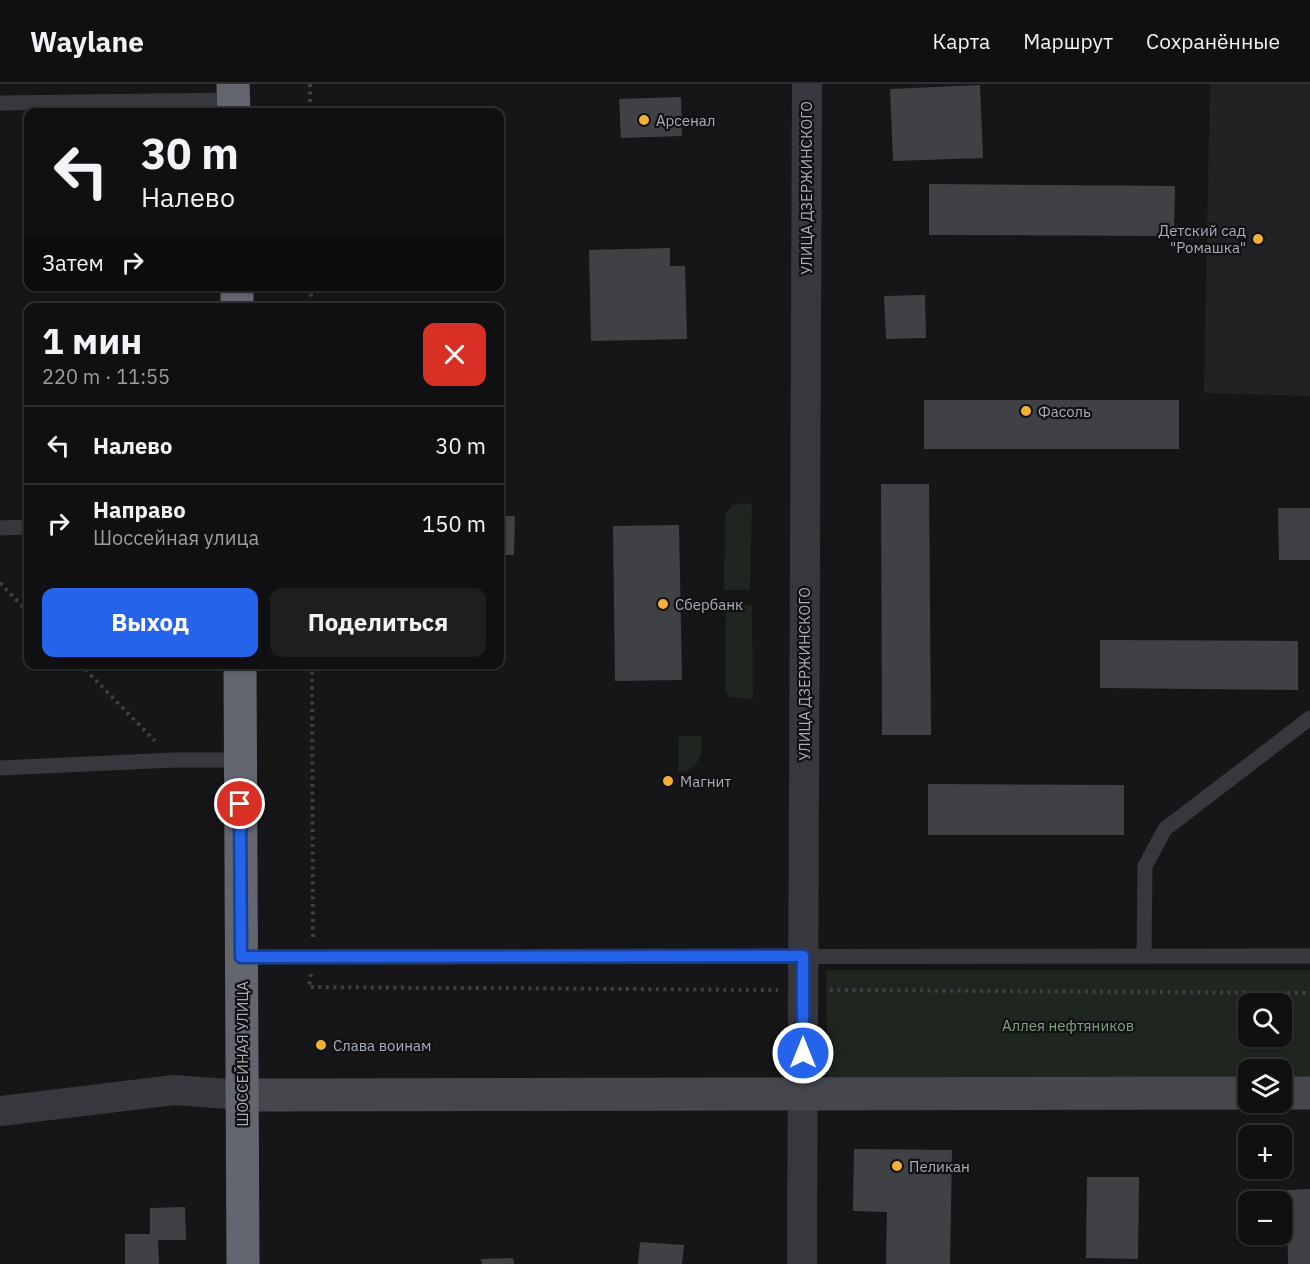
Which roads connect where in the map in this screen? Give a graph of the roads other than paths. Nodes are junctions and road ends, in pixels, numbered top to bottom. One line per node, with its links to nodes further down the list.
1 (807, 84): 10 (street, УЛИЦА ДЗЕРЖИНСКОГО)
2 (233, 99): 3 (lane)
3 (0, 104)
4 (24, 527): 5 (lane)
5 (0, 528)
6 (240, 669): 8 (highway, ШОССЕЙНАЯ УЛИЦА)
7 (1310, 718): 11 (lane)
8 (240, 760): 9 (lane); 13 (highway, ШОССЕЙНАЯ УЛИЦА)
9 (0, 768)
10 (803, 956): 11 (lane); 13 (lane); 17 (street, УЛИЦА ДЗЕРЖИНСКОГО)
11 (1144, 956): 12 (lane)
12 (1310, 956)
13 (241, 957): 18 (highway, ШОССЕЙНАЯ УЛИЦА)
14 (1238, 1093): 17 (street)
15 (1292, 1093): 16 (street)
16 (1310, 1093)
17 (803, 1094): 18 (street); 21 (street, УЛИЦА ДЗЕРЖИНСКОГО)
18 (242, 1095): 19 (street); 20 (highway, ШОССЕЙНАЯ УЛИЦА)
19 (0, 1110)
20 (243, 1264)
21 (802, 1264)

